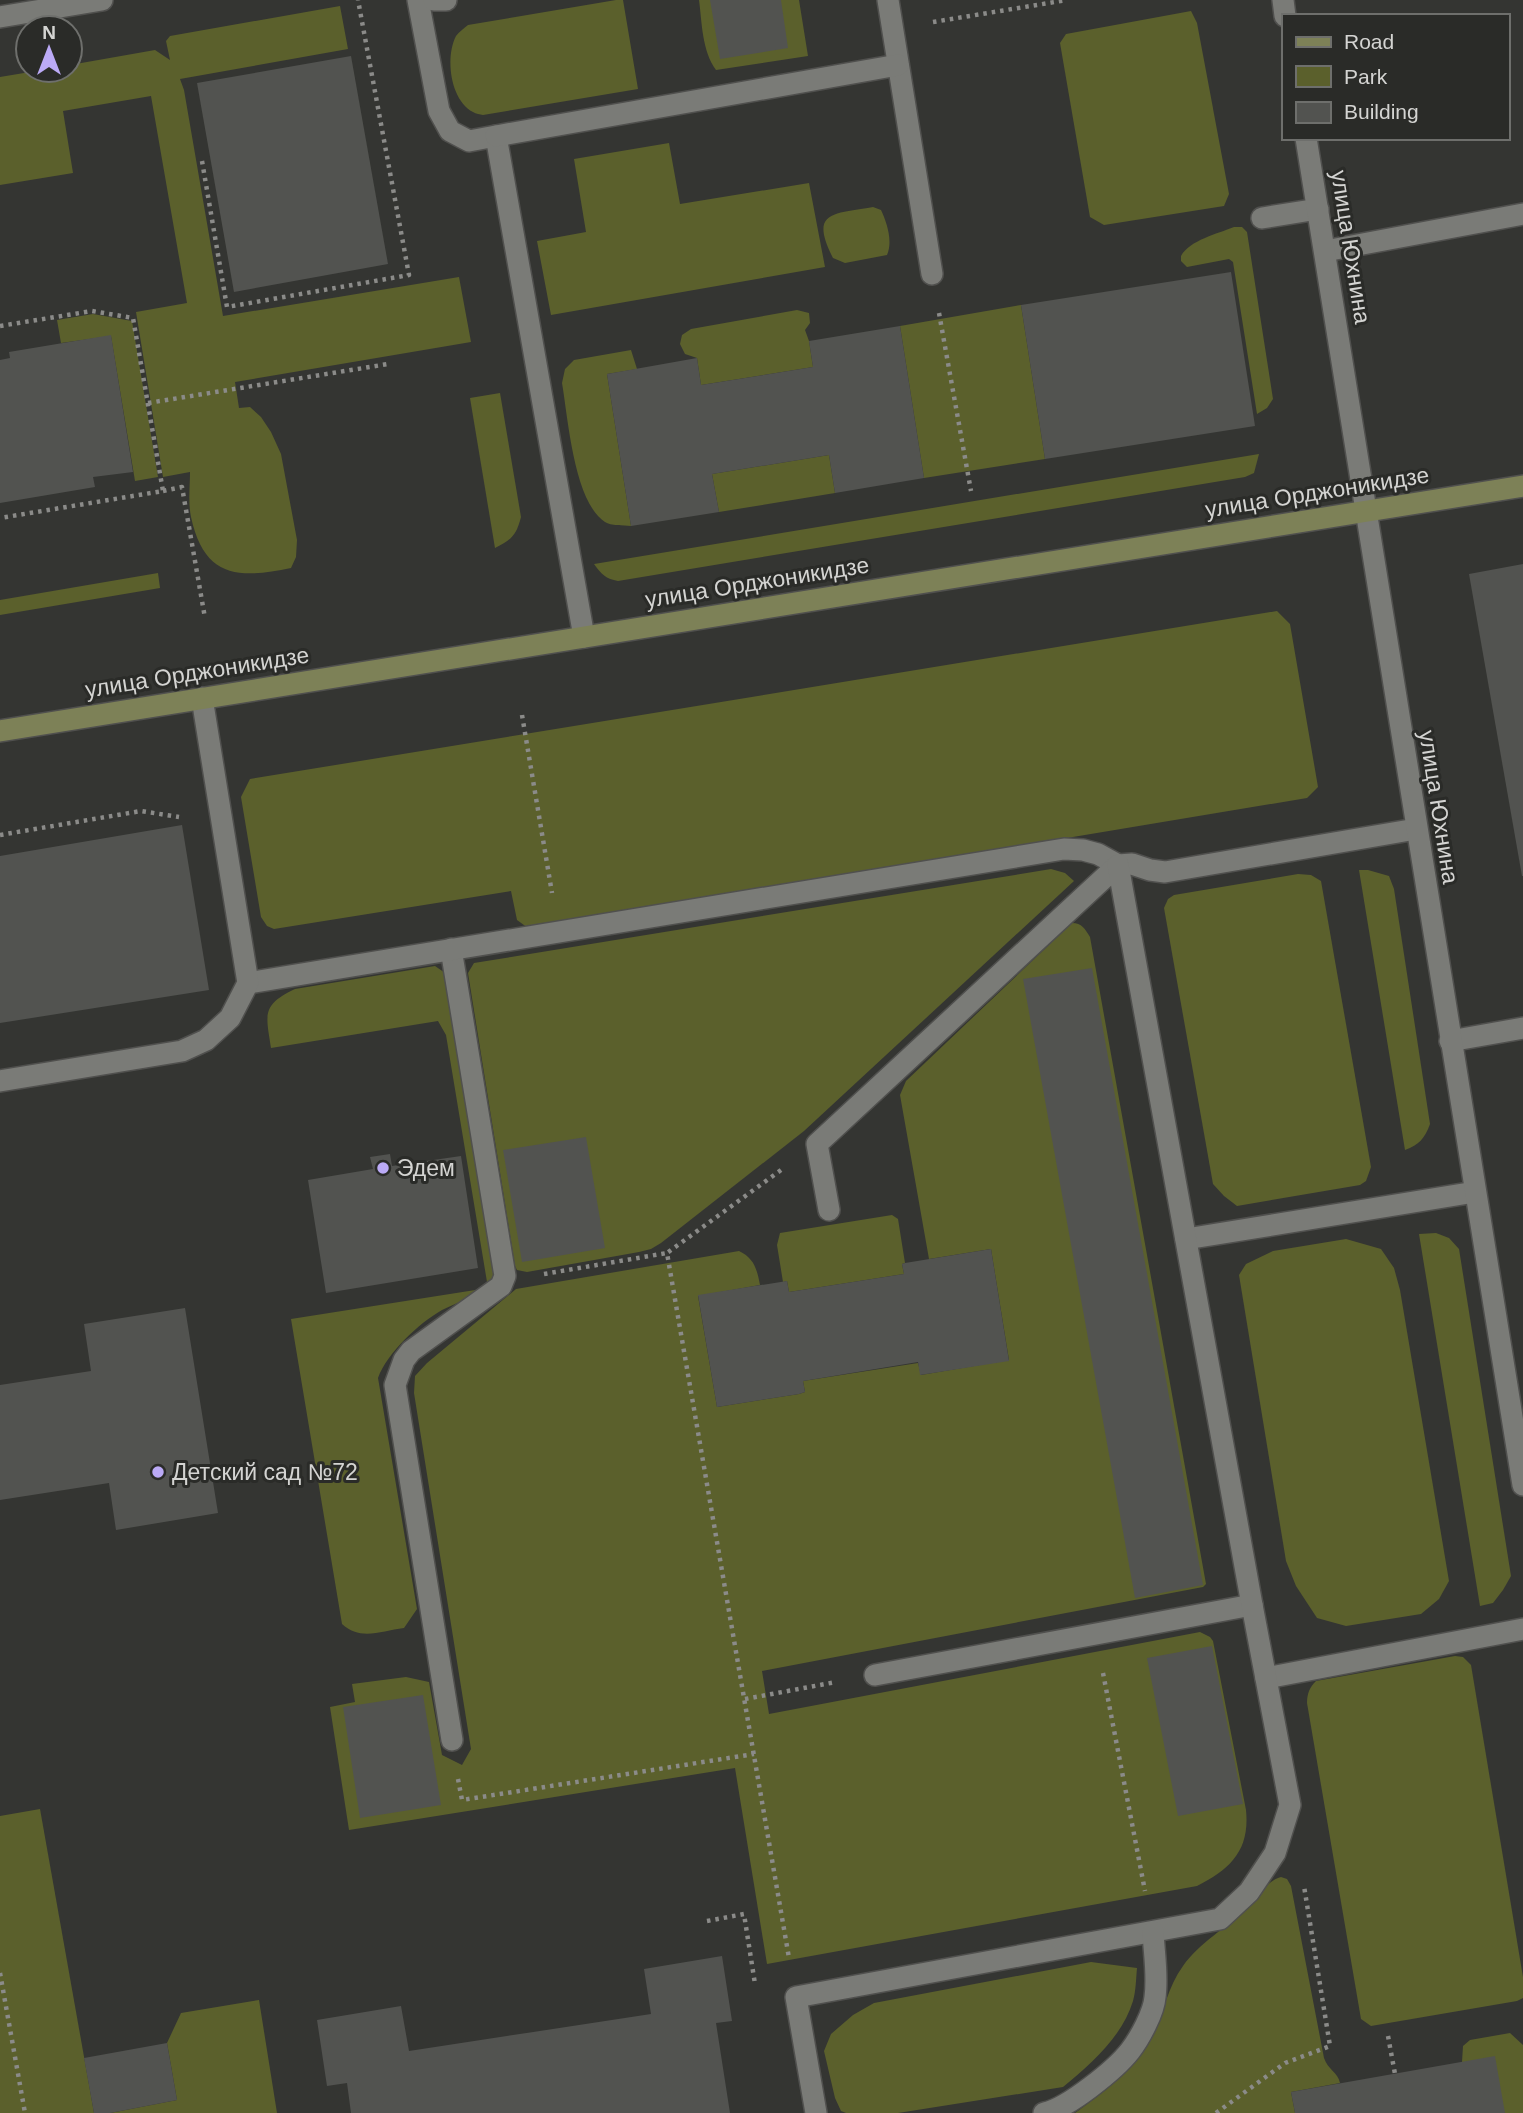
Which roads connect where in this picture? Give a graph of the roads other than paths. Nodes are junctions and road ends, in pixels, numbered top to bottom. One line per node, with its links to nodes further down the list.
1 (99, 0): 6 (street)
2 (418, 0): 8 (street)
3 (434, 0): 4 (street)
4 (446, 0)
5 (888, 0): 7 (street)
6 (0, 17)
7 (898, 65): 8 (street); 14 (street)
8 (496, 136): 17 (street)
9 (1306, 140): 10 (street, улица Юхнина)
10 (1318, 209): 12 (street); 13 (street, улица Юхнина)
11 (1523, 214): 13 (street)
12 (1262, 218)
13 (1325, 251): 16 (street, улица Юхнина)
14 (932, 274)
15 (1523, 486): 16 (main road, улица Орджоникидзе)
16 (1366, 511): 17 (main road, улица Орджоникидзе); 20 (street, улица Юхнина)
17 (584, 637): 18 (main road, улица Орджоникидзе)
18 (202, 698): 19 (main road, улица Орджоникидзе); 23 (street)
19 (0, 731)
20 (1416, 829): 21 (street); 25 (street, улица Юхнина)
21 (1118, 865): 22 (street); 28 (street); 29 (street)
22 (451, 949): 23 (street); 35 (street)
23 (248, 983): 26 (street)
24 (1523, 1028): 25 (street)
25 (1450, 1041): 27 (street, улица Юхнина)
26 (0, 1081)
27 (1475, 1192): 29 (street); 30 (street, улица Юхнина)
28 (829, 1210)
29 (1186, 1240): 31 (street)
30 (1523, 1485)
31 (1252, 1605): 33 (street); 34 (street)
32 (1523, 1629): 34 (street)
33 (875, 1675)
34 (1266, 1678): 36 (street)
35 (452, 1740)
36 (1153, 1932): 37 (street); 38 (street)
37 (816, 2113)
38 (1044, 2113)

